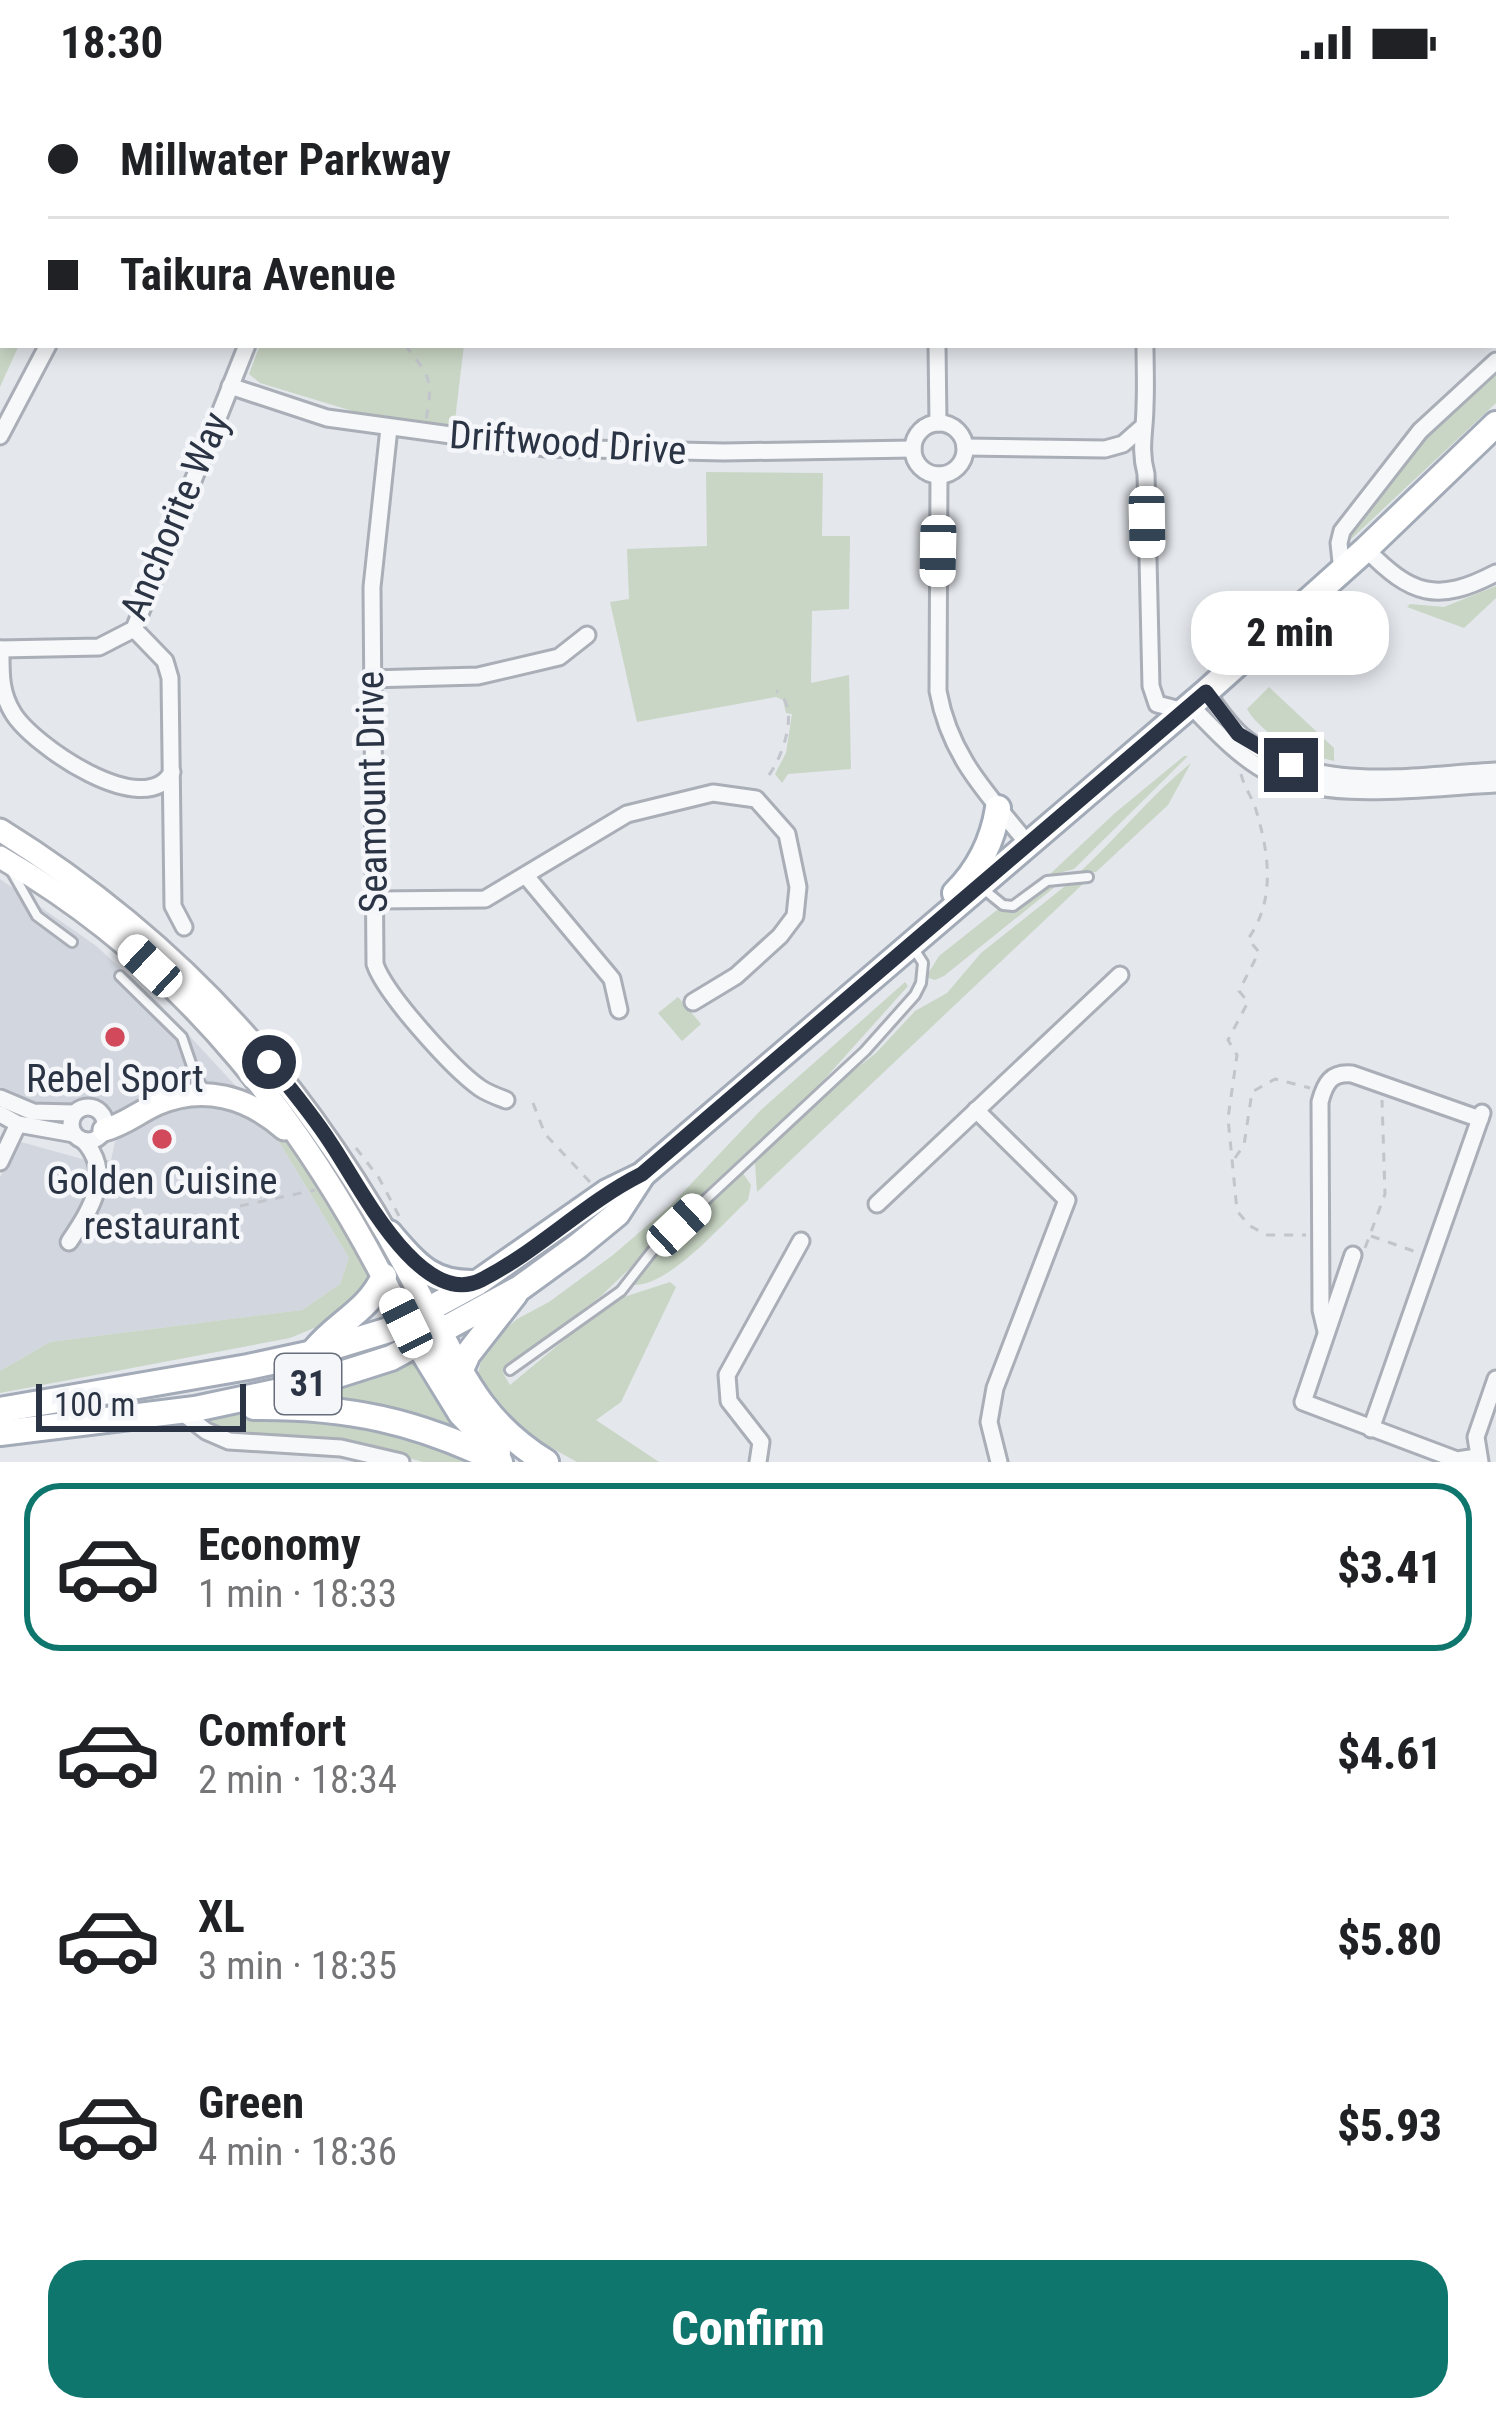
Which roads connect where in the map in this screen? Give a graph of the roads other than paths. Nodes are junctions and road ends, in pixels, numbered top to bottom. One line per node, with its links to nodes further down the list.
1 (46, 348): 11 (street)
2 (246, 348): 6 (street, Anchorite Way)
3 (937, 348): 7 (street)
4 (1145, 348): 10 (street)
5 (1496, 361): 16 (street)
6 (230, 386): 9 (street, Driftwood Drive); 18 (street, Anchorite Way)
7 (938, 423): 12 (street); 13 (street)
8 (1496, 424): 15 (main road, 31)
9 (388, 428): 13 (street, Driftwood Drive); 21 (street, Seamount Drive)
10 (1141, 428): 12 (street); 22 (street)
11 (0, 436)
12 (964, 447): 14 (street)
13 (913, 449): 14 (street)
14 (940, 475): 26 (street)
15 (1366, 550): 16 (main road, 31); 17 (street)
16 (1342, 572): 22 (main road, 31)
17 (1496, 573)
18 (134, 629): 20 (street, Anchorite Way); 23 (street)
19 (587, 635): 21 (street)
20 (1, 649): 23 (street)
21 (370, 679): 33 (street, Seamount Drive)
22 (1194, 703): 24 (street); 25 (street); 28 (main road, 31)
23 (173, 769): 34 (street)
24 (1496, 771)
25 (1496, 784)
26 (998, 808): 28 (street); 35 (main road)
27 (0, 830): 54 (main road)
28 (1028, 844): 32 (main road, 31)
29 (2, 858): 36 (lane); 50 (main road)
30 (526, 876): 33 (street); 39 (street); 40 (street)
31 (1088, 877): 32 (lane)
32 (980, 886): 35 (main road, 31)
33 (375, 900): 43 (street, Seamount Drive)
34 (184, 927)
35 (921, 938): 52 (main road, 31); 64 (lane)
36 (72, 942)
37 (1120, 975): 44 (street)
38 (120, 976): 41 (lane)
39 (693, 1002)
40 (619, 1010)
41 (211, 1094): 48 (main road); 50 (main road)
42 (0, 1098): 45 (street)
43 (506, 1100)
44 (976, 1110): 53 (street); 77 (street)
45 (74, 1113): 48 (street); 49 (street)
46 (0, 1114): 47 (street)
47 (18, 1124): 49 (street); 51 (street)
48 (104, 1130): 49 (street)
49 (78, 1137): 56 (street)
50 (314, 1155): 58 (main road)
51 (0, 1162)
52 (642, 1174): 59 (main road, 31); 60 (main road, 31)
53 (877, 1204)
54 (389, 1233): 59 (main road); 61 (main road)
55 (801, 1241): 76 (street)
56 (69, 1242)
57 (1352, 1255): 62 (street)
58 (383, 1276): 61 (main road); 63 (main road)
59 (477, 1283): 61 (main road, 31)
60 (520, 1288): 61 (main road, 31); 65 (main road)
61 (423, 1327): 63 (main road, 31); 65 (main road); 68 (main road, 31); 74 (main road)
62 (1326, 1331): 69 (street); 69 (street)
63 (313, 1353): 67 (main road, 31)
64 (510, 1370)
65 (460, 1372): 75 (main road)
66 (1496, 1379): 71 (street)
67 (0, 1410)
68 (187, 1410): 70 (main road, 31); 72 (street); 73 (main road)
69 (1371, 1430): 71 (street)
70 (0, 1432)
71 (1470, 1460)
72 (401, 1462)
73 (500, 1462)
74 (514, 1462)
75 (546, 1462)
76 (758, 1462)
77 (999, 1462)

